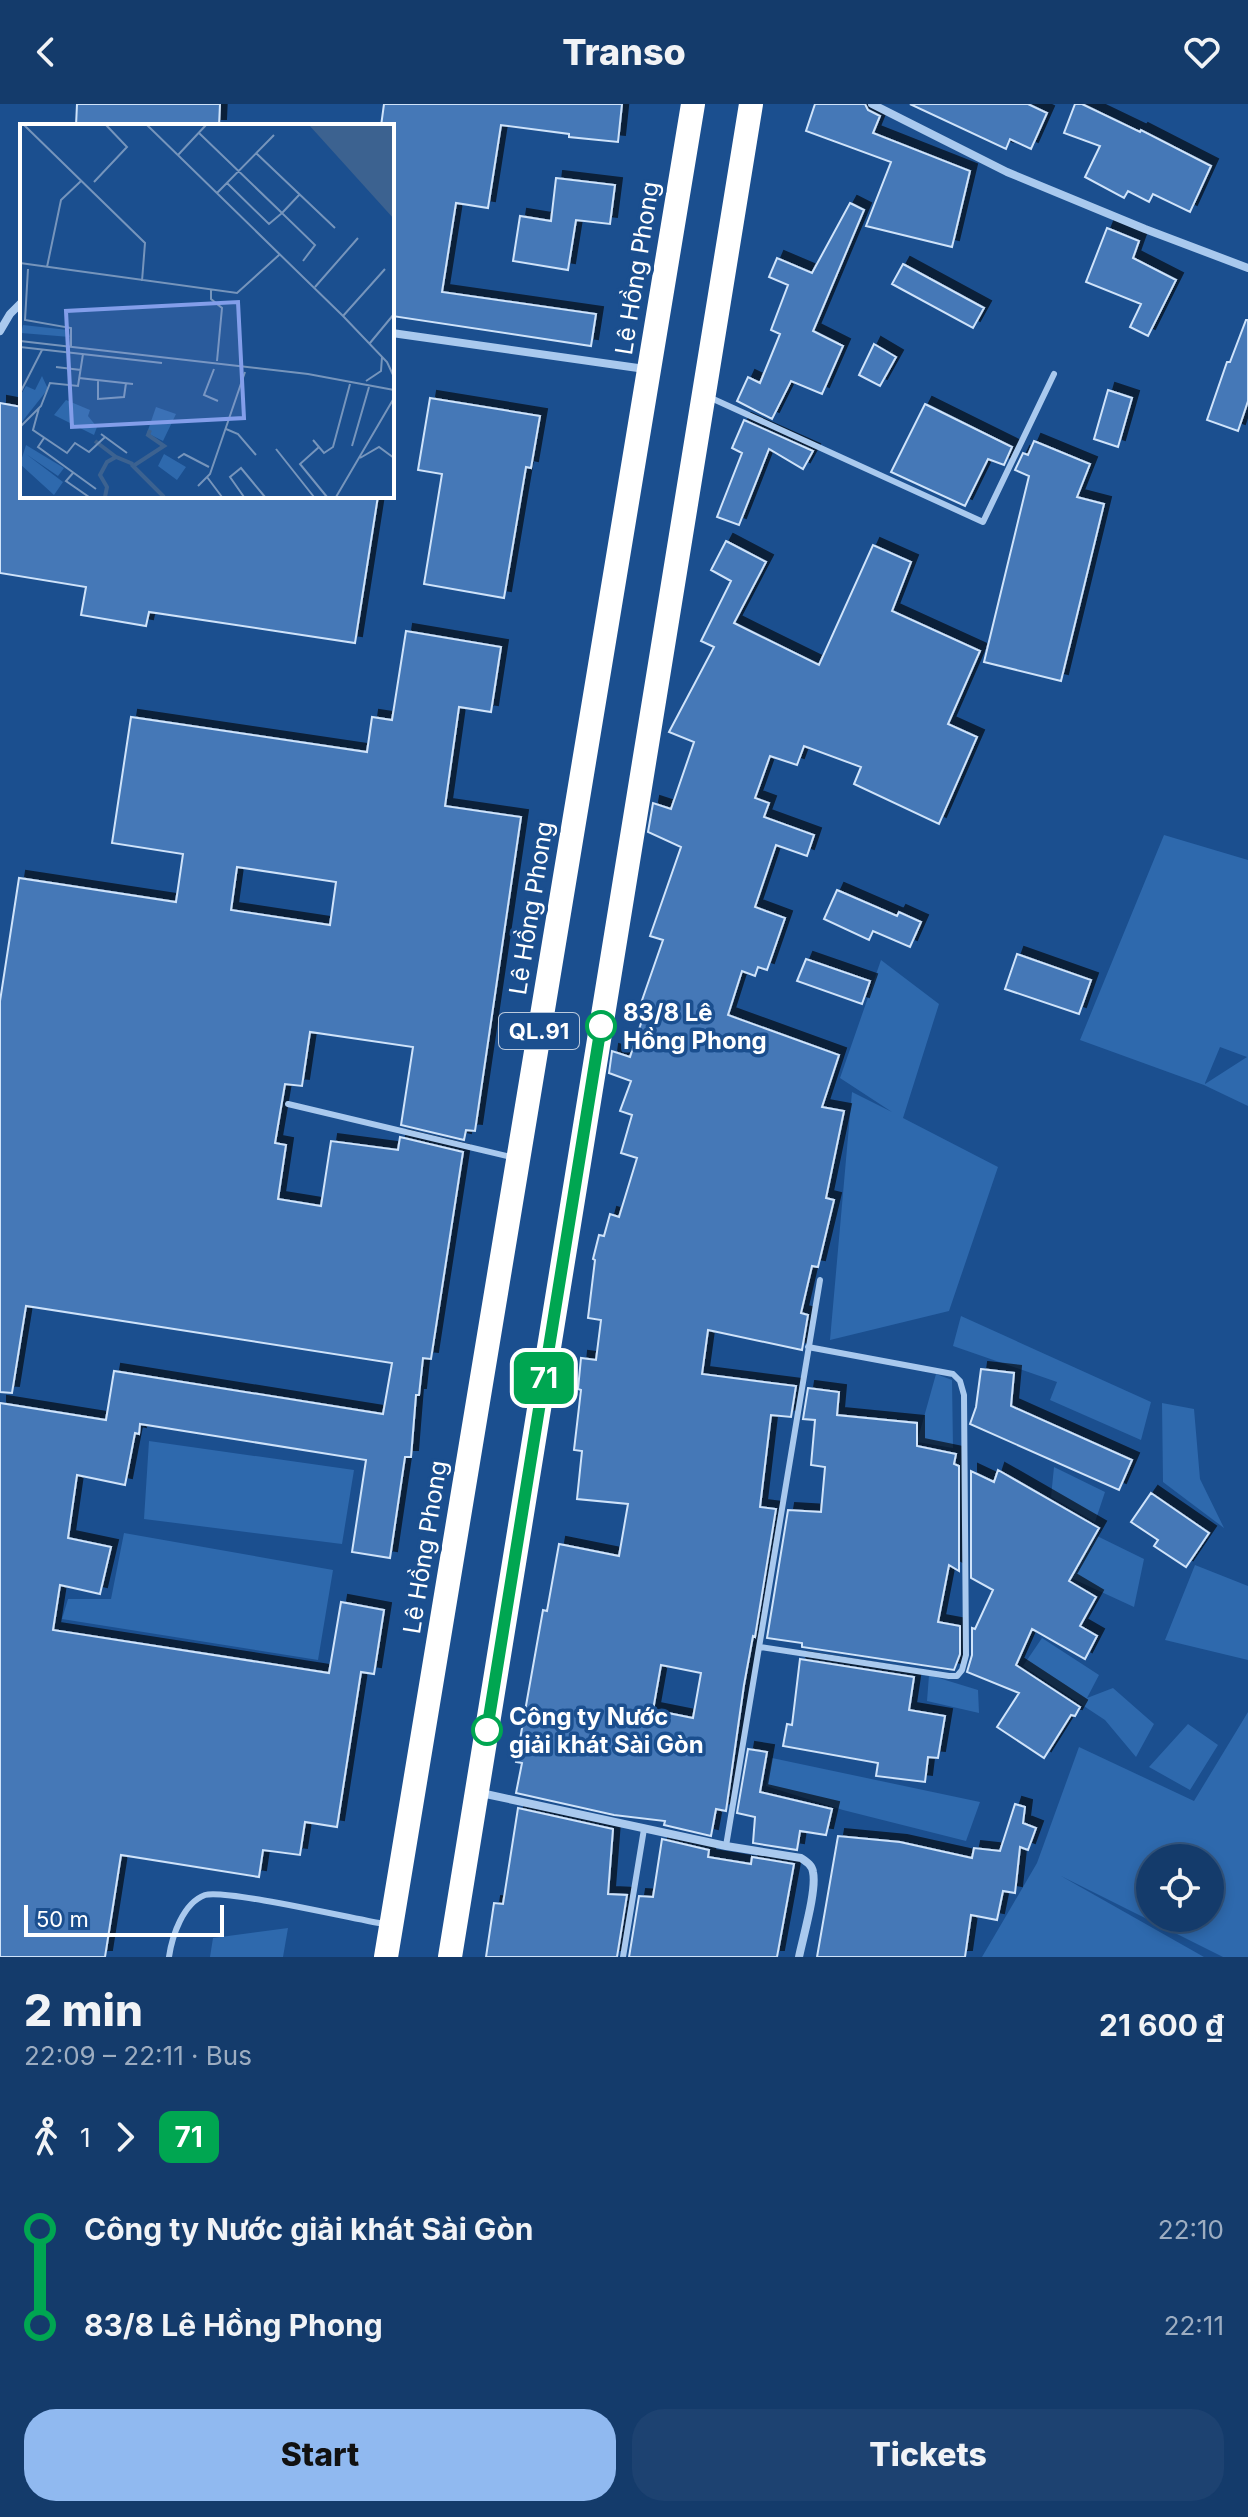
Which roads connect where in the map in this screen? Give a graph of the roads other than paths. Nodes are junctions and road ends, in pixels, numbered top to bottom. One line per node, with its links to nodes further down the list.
1 (693, 104): 8 (highway, Lê Hồng Phong / QL.91)
2 (751, 104): 10 (highway, QL.91)
3 (872, 104): 4 (street)
4 (1248, 268)
5 (20, 304): 6 (street)
6 (0, 331)
7 (394, 333): 8 (street)
8 (649, 370): 12 (highway, Lê Hồng Phong / QL.91)
9 (1054, 374): 10 (lane)
10 (704, 395): 16 (highway, QL.91)
11 (288, 1104): 12 (lane)
12 (518, 1159): 19 (highway, Lê Hồng Phong / QL.91)
13 (820, 1280): 14 (lane)
14 (808, 1347): 15 (lane); 15 (lane)
15 (760, 1647): 18 (lane)
16 (477, 1792): 17 (street); 22 (highway, QL.91)
17 (644, 1829): 18 (street); 23 (lane)
18 (726, 1846): 24 (street)
19 (391, 1925): 20 (lane); 21 (highway, Lê Hồng Phong / QL.91)
20 (169, 1957)
21 (386, 1957)
22 (450, 1957)
23 (623, 1957)
24 (799, 1957)

